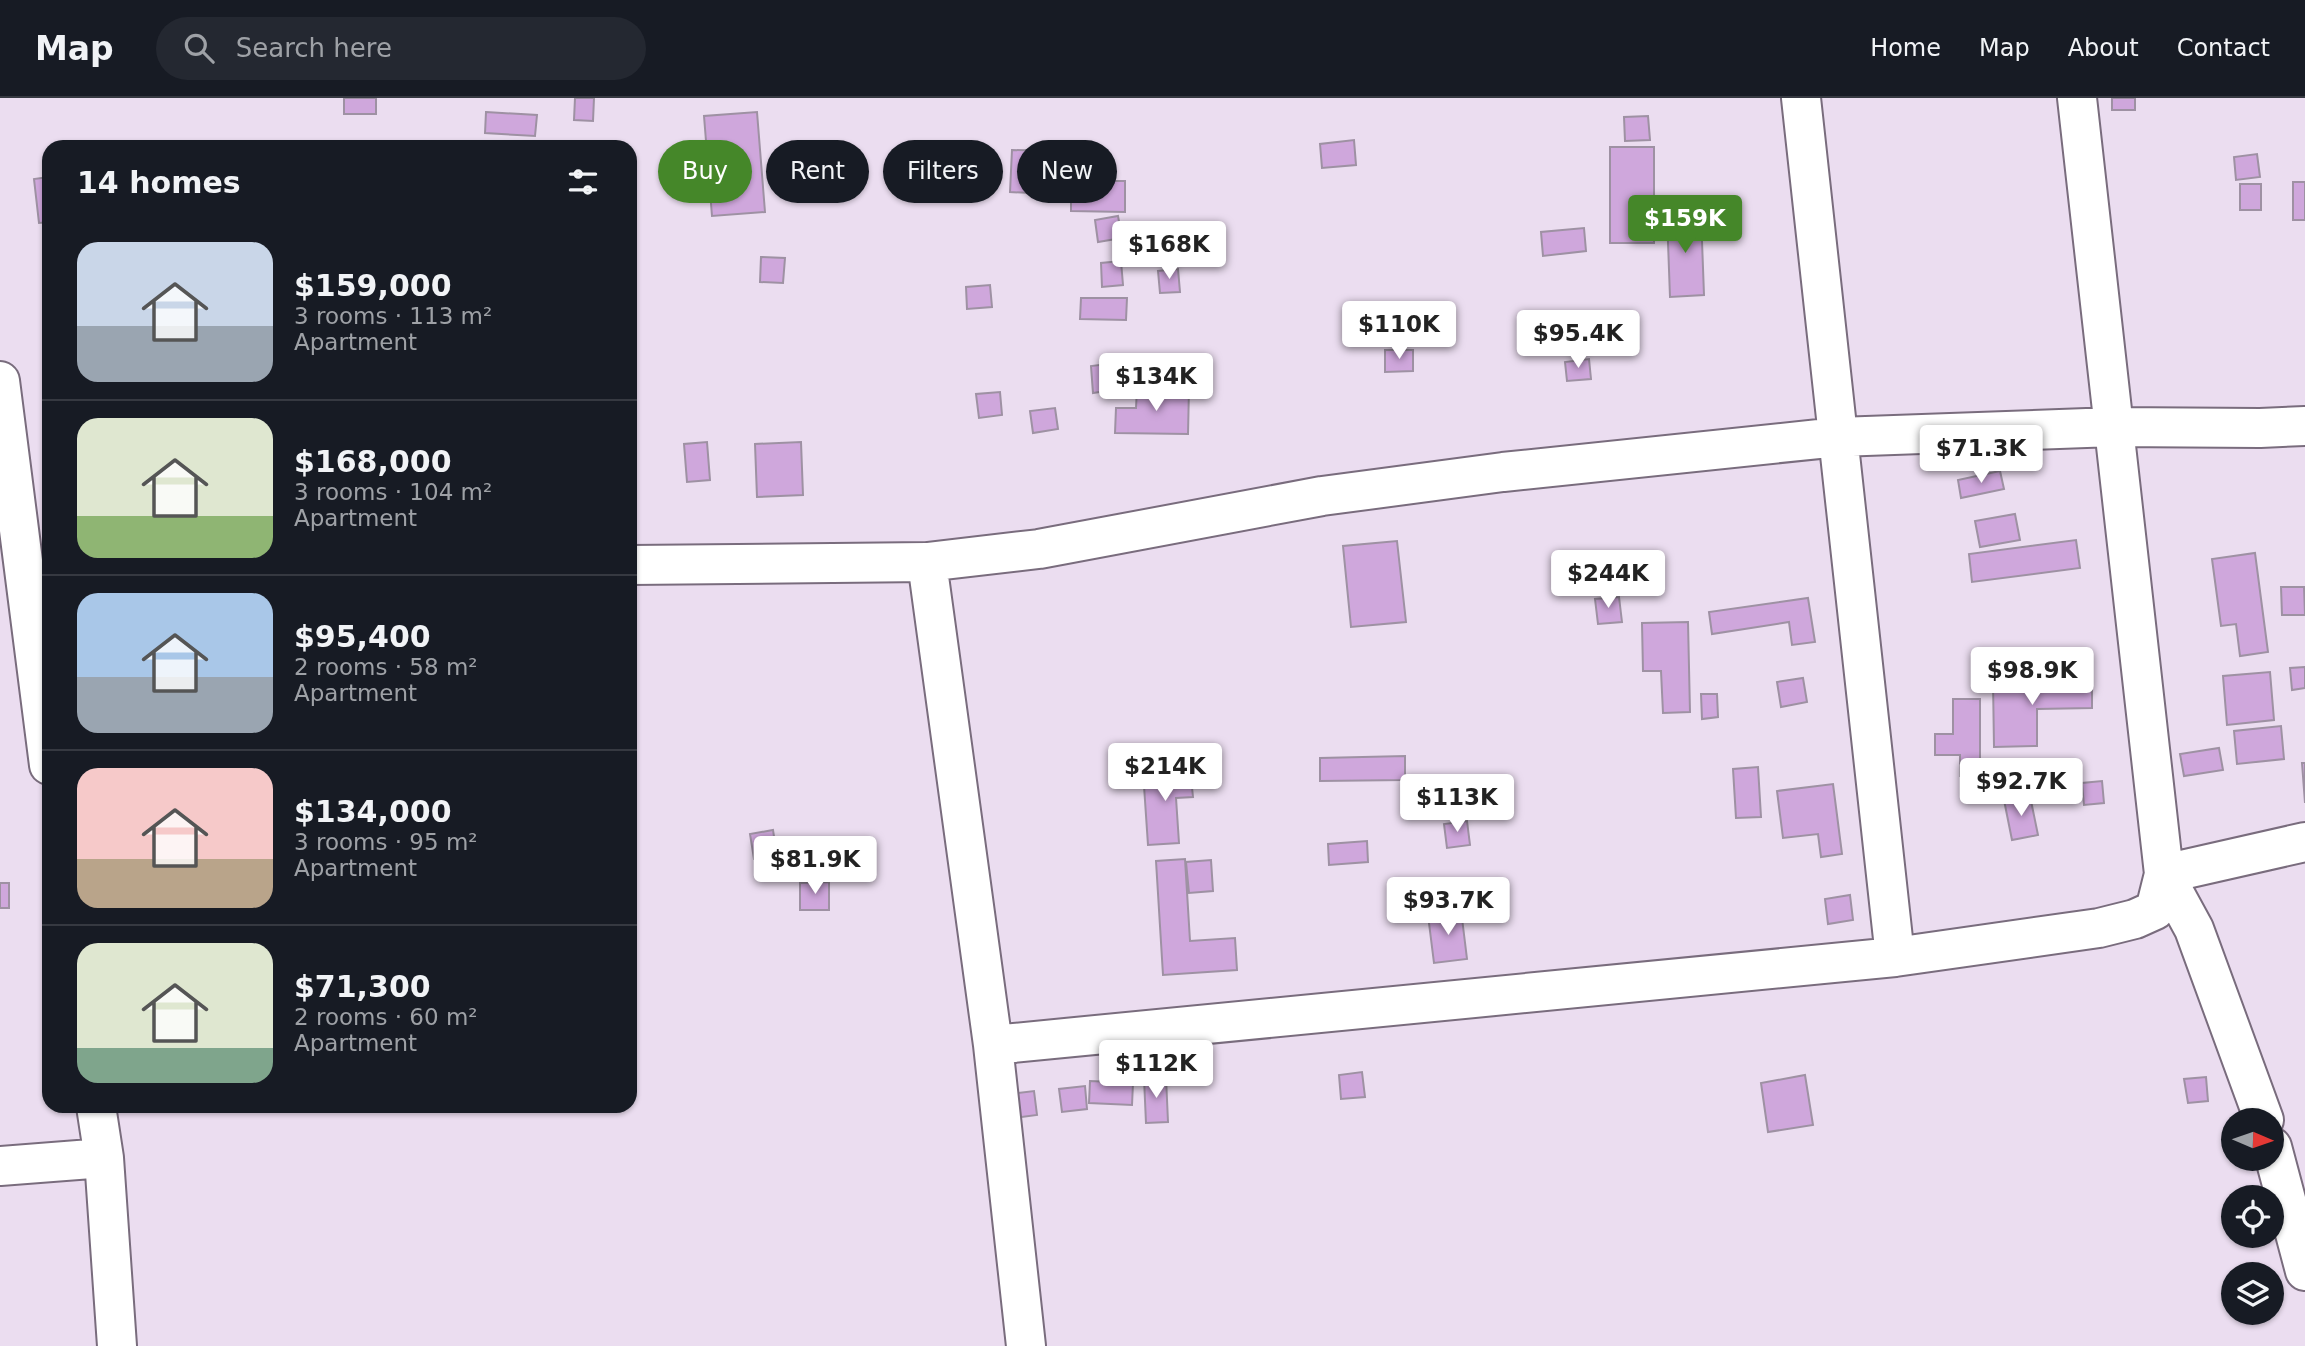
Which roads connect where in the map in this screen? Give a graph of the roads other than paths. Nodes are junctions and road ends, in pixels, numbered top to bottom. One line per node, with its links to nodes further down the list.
1 (1801, 98): 6 (street)
2 (2077, 98): 5 (street)
3 (0, 381): 9 (street)
4 (2305, 426): 5 (street)
5 (2114, 427): 6 (street); 12 (street)
6 (1838, 437): 7 (street); 13 (street)
7 (927, 562): 8 (street); 14 (street)
8 (637, 565)
9 (37, 587): 10 (street)
10 (42, 661)
11 (2305, 842): 12 (street)
12 (2164, 874): 13 (street); 15 (street)
13 (1895, 957): 14 (street)
14 (993, 1045): 22 (street)
15 (2260, 1108)
16 (97, 1113): 17 (street)
17 (104, 1158): 18 (street); 21 (street)
18 (0, 1166)
19 (2278, 1171): 20 (street)
20 (2305, 1271)
21 (117, 1346)
22 (1026, 1346)

